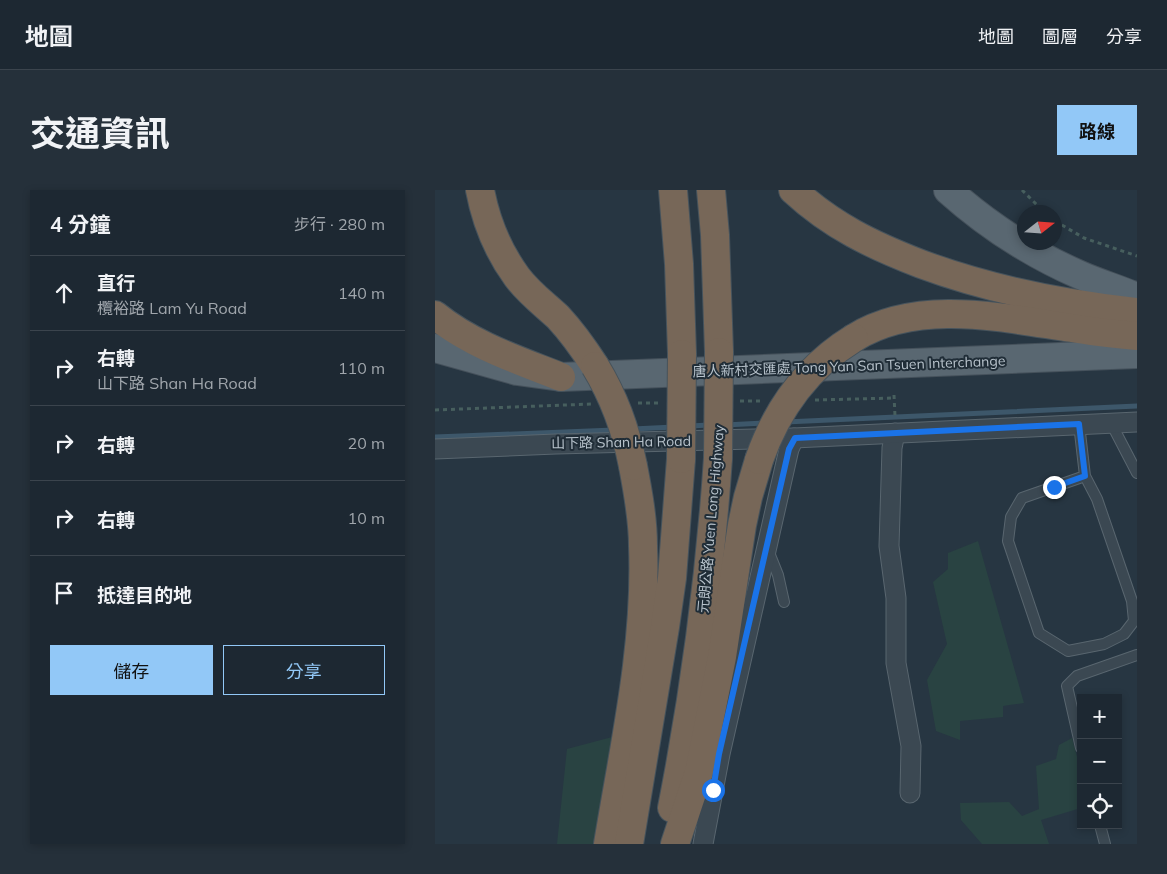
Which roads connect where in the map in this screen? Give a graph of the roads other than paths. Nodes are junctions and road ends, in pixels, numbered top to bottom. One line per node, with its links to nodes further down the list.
1 (480, 190): 27 (highway, bridge)
2 (673, 190): 28 (highway, bridge)
3 (711, 190): 29 (highway, 元朗公路 Yuen Long Highway, bridge)
4 (793, 190): 7 (highway)
5 (948, 190): 6 (main road)
6 (1137, 297)
7 (1137, 312)
8 (435, 315): 12 (highway)
9 (1137, 336): 30 (highway, bridge)
10 (435, 348): 12 (main road, 唐人新村交匯處 Tong Yan San Tsuen Interchange)
11 (1137, 354): 12 (main road, 唐人新村交匯處 Tong Yan San Tsuen Interchange)
12 (561, 377)
13 (1137, 422): 14 (street, 山下路 Shan Ha Road)
14 (1111, 423): 15 (street, 山下路 Shan Ha Road); 19 (lane)
15 (1079, 424): 16 (street, 山下路 Shan Ha Road); 20 (lane)
16 (895, 433): 17 (street, 山下路 Shan Ha Road); 25 (street)
17 (795, 438): 18 (street, 山下路 Shan Ha Road); 21 (street)
18 (435, 449)
19 (1137, 473)
20 (1085, 476): 20 (lane)
21 (766, 547): 22 (lane); 31 (street)
22 (784, 602)
23 (1137, 655): 24 (lane)
24 (1079, 739)
25 (910, 793)
26 (1101, 829): 32 (lane)
27 (608, 844)
28 (629, 844)
29 (665, 844)
30 (675, 844)
31 (703, 844)
32 (1105, 844)

